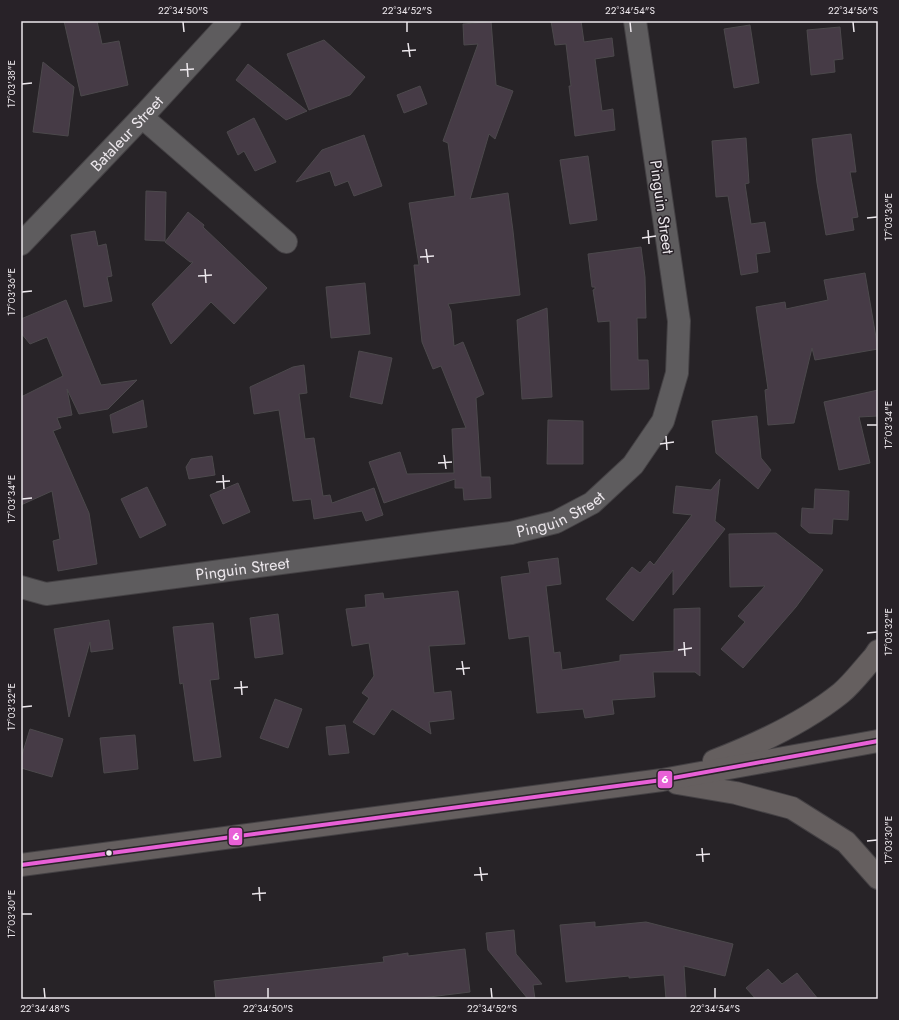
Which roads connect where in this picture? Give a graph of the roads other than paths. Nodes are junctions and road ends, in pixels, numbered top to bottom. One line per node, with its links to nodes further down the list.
1 (230, 21): 3 (street, Bataleur Street)
2 (635, 21): 6 (street, Pinguin Street)
3 (142, 117): 4 (street); 5 (street, Bataleur Street)
4 (286, 242)
5 (21, 244)
6 (21, 587)
7 (878, 651): 9 (main road)
8 (878, 741): 9 (main road)
9 (662, 780): 10 (main road); 11 (main road)
10 (21, 865)
11 (878, 878)

